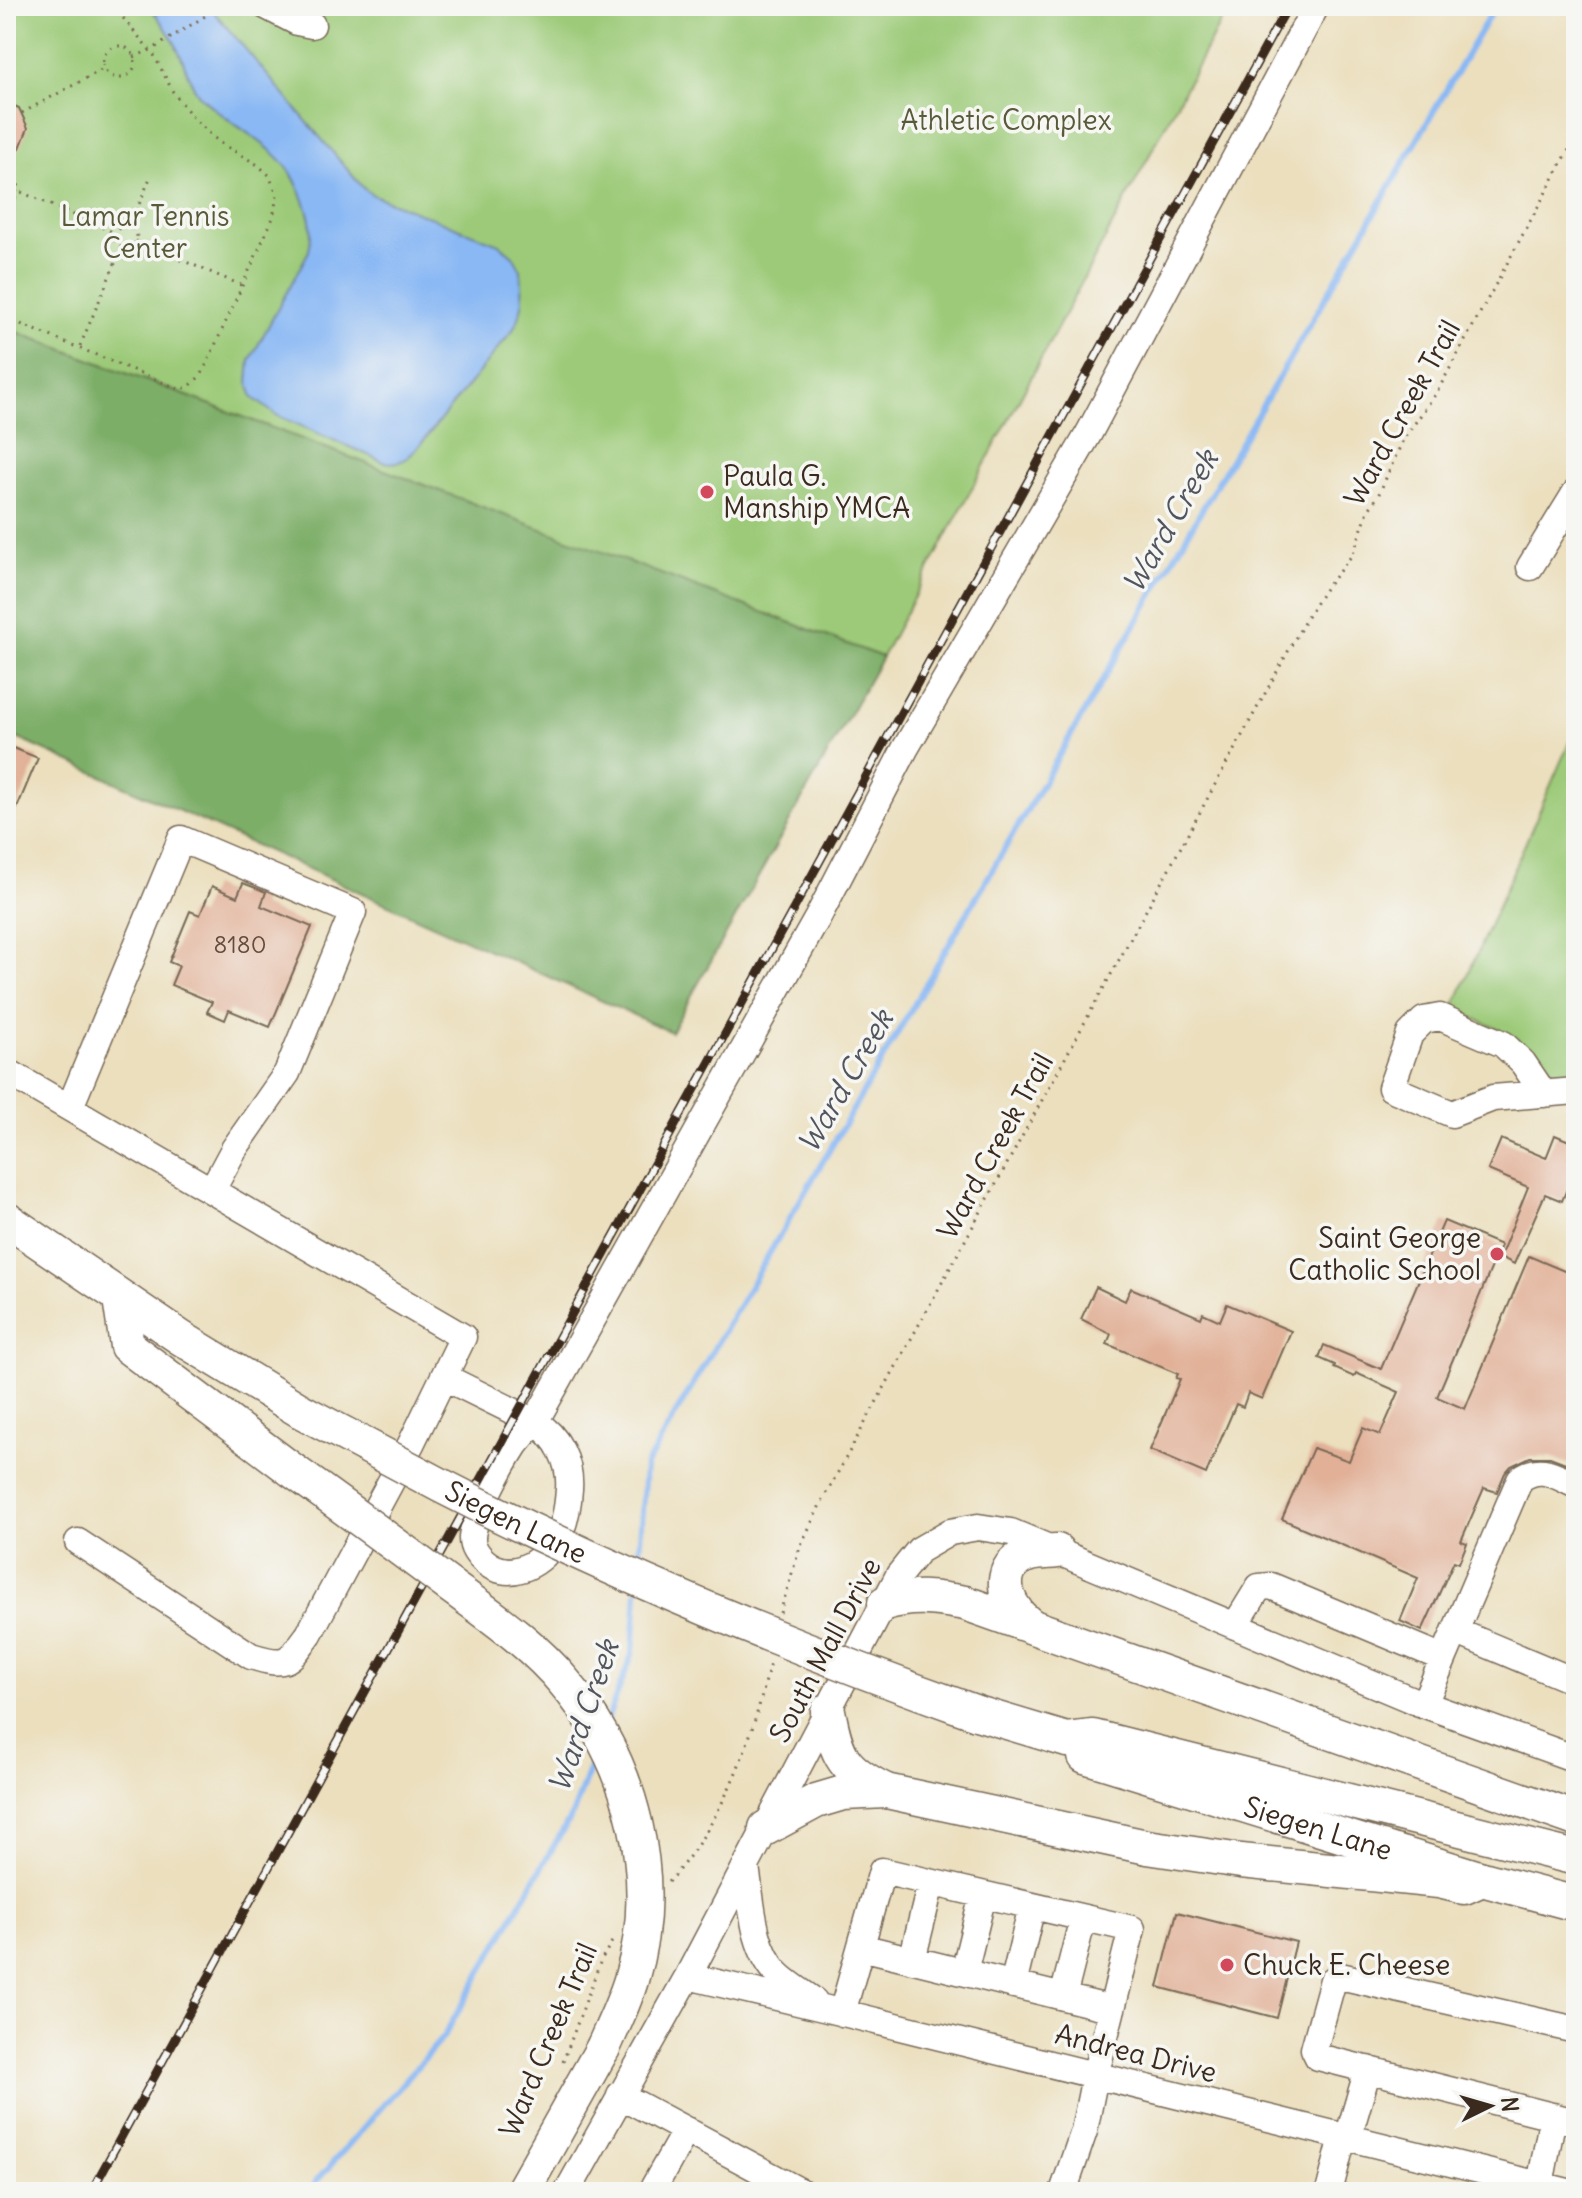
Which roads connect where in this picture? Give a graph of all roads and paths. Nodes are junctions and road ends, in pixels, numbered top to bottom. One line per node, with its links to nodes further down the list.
1 (113, 6): 6 (path)
2 (221, 6): 6 (path)
3 (266, 6): 5 (street)
4 (1316, 6): 32 (street)
5 (312, 25)
6 (151, 50): 7 (path); 19 (path)
7 (134, 57): 8 (path); 8 (path)
8 (105, 69): 9 (path)
9 (22, 113)
10 (1576, 137): 37 (path, Ward Creek Trail)
11 (6, 155): 13 (path)
12 (150, 178): 15 (path)
13 (19, 189): 14 (path); 16 (path)
14 (6, 221)
15 (130, 226): 16 (path); 17 (path)
16 (115, 233): 18 (path)
17 (136, 241): 18 (path); 19 (path)
18 (122, 247): 21 (path)
19 (241, 285): 21 (path)
20 (6, 318): 21 (path)
21 (79, 348)
22 (1576, 492): 23 (street)
23 (1530, 567)
24 (6, 1071): 27 (street)
25 (1576, 1091): 26 (street)
26 (1544, 1094): 26 (street)
27 (70, 1107): 28 (street); 28 (street)
28 (212, 1190): 31 (street)
29 (6, 1219): 30 (main road, Siegen Lane)
30 (120, 1298): 46 (main road, Siegen Lane, bridge); 78 (main road, bridge)
31 (444, 1377): 32 (street); 34 (street)
32 (535, 1422): 32 (street)
33 (1576, 1485): 40 (street)
34 (78, 1542)
35 (1057, 1551): 36 (street, South Mall Drive); 38 (main road); 39 (street, South Mall Drive)
36 (885, 1603): 38 (main road); 45 (street, South Mall Drive)
37 (778, 1624)
38 (1030, 1625): 49 (main road)
39 (1235, 1626): 42 (street); 44 (street, South Mall Drive)
40 (1455, 1631): 42 (street); 43 (street)
41 (771, 1655): 55 (path)
42 (1443, 1658): 44 (street)
43 (1576, 1682)
44 (1424, 1704): 47 (street, South Mall Drive)
45 (828, 1711): 48 (main road); 50 (street, South Mall Drive)
46 (1067, 1740): 51 (main road, Siegen Lane); 53 (main road, Siegen Lane)
47 (1576, 1759)
48 (886, 1791): 50 (main road); 53 (main road)
49 (1576, 1819)
50 (766, 1828): 52 (street, South Mall Drive)
51 (1576, 1858)
52 (746, 1867): 64 (street, South Mall Drive); 68 (street)
53 (1482, 1879): 57 (main road, Siegen Lane)
54 (931, 1883): 56 (street); 61 (street); 62 (street)
55 (660, 1890)
56 (983, 1895): 58 (street); 63 (street)
57 (1576, 1904)
58 (1032, 1906): 59 (street); 65 (street)
59 (1083, 1918): 66 (street); 67 (street)
60 (616, 1934): 71 (path, Ward Creek Trail)
61 (861, 1947): 62 (street); 68 (street)
62 (912, 1960): 63 (street)
63 (964, 1972): 65 (street)
64 (688, 1976): 68 (street, Andrea Drive); 73 (street, South Mall Drive)
65 (1013, 1985): 66 (street)
66 (1063, 1997): 67 (street)
67 (1112, 2009): 72 (street)
68 (833, 2010): 72 (street, Andrea Drive)
69 (1576, 2030): 70 (street)
70 (1368, 2069): 74 (street); 76 (street)
71 (560, 2070)
72 (1095, 2076): 76 (street, Andrea Drive); 82 (street)
73 (620, 2095): 75 (street); 79 (street, South Mall Drive)
74 (1565, 2119): 77 (street)
75 (686, 2130): 80 (street); 81 (street)
76 (1345, 2138): 77 (street, Andrea Drive); 83 (street)
77 (1540, 2185): 84 (street, Andrea Drive)
78 (522, 2192)
79 (567, 2192)
80 (651, 2192)
81 (801, 2192)
82 (1063, 2192)
83 (1329, 2192)
84 (1568, 2192)

